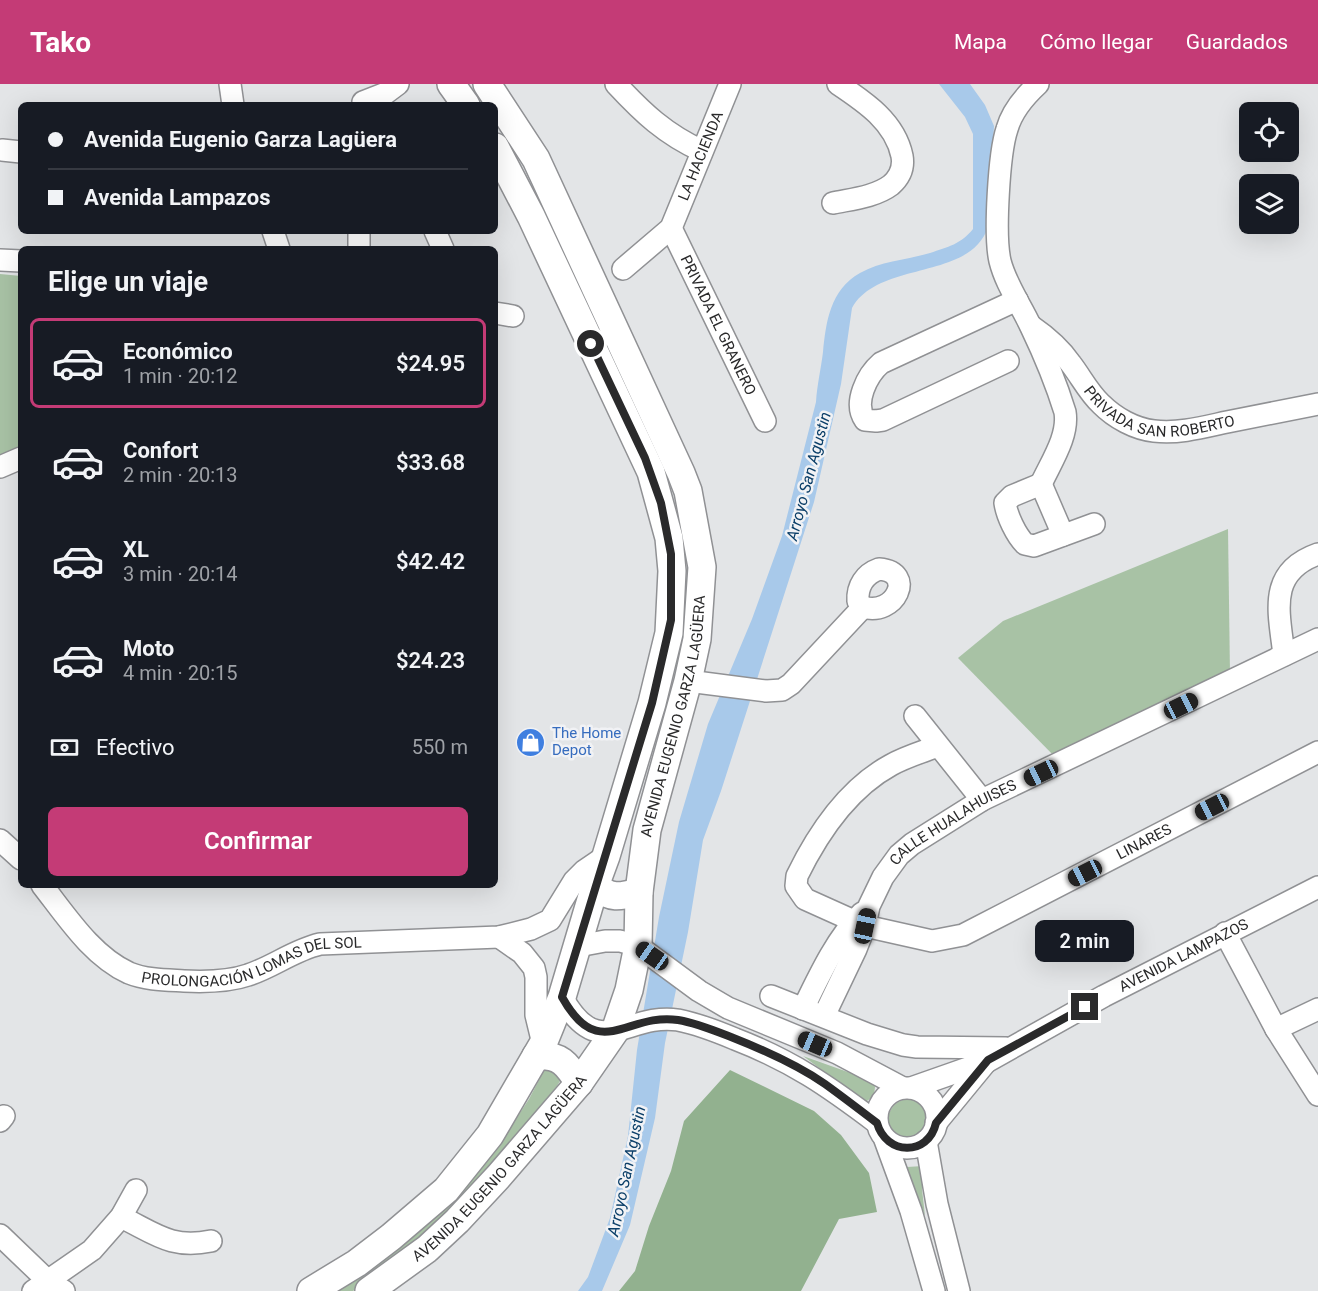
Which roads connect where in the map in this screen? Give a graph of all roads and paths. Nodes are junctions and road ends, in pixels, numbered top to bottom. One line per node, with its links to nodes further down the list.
1 (230, 84): 10 (street)
2 (398, 84): 9 (street)
3 (451, 84): 11 (main road)
4 (487, 84): 14 (main road, AVENIDA EUGENIO GARZA LAGÜERA)
5 (616, 84): 12 (street)
6 (730, 84): 12 (street, LA HACIENDA)
7 (838, 84): 15 (street)
8 (1038, 84): 21 (street, PRIVADA SAN ROBERTO)
9 (363, 97)
10 (233, 102)
11 (464, 102)
12 (702, 151): 17 (street, LA HACIENDA)
13 (498, 153): 16 (main road, AVENIDA EUGENIO GARZA LAGÜERA)
14 (557, 202): 16 (main road); 35 (main road, AVENIDA EUGENIO GARZA LAGÜERA)
15 (833, 203)
16 (531, 216): 42 (main road, AVENIDA EUGENIO GARZA LAGÜERA)
17 (671, 228): 20 (street); 25 (street, PRIVADA EL GRANERO)
18 (0, 260): 19 (street)
19 (18, 261)
20 (623, 269)
21 (1017, 300): 22 (street, PRIVADA SAN ROBERTO); 23 (street)
22 (1031, 325): 24 (street, PRIVADA SAN ROBERTO); 28 (street, PRIVADA SAN ROBERTO)
23 (1008, 361)
24 (1318, 404)
25 (765, 421)
26 (18, 459): 27 (street)
27 (0, 467)
28 (1041, 484): 30 (street); 30 (street)
29 (1094, 524): 30 (street)
30 (1064, 534)
31 (1318, 554): 34 (street)
32 (863, 607): 35 (street)
33 (1318, 639): 34 (street, CALLE HUALAHUISES)
34 (1284, 655): 39 (street, CALLE HUALAHUISES)
35 (688, 681): 46 (main road, AVENIDA EUGENIO GARZA LAGÜERA)
36 (915, 716): 37 (street)
37 (938, 746): 39 (street); 47 (street, LINARES)
38 (1318, 752): 47 (street, LINARES)
39 (982, 800): 47 (street, CALLE HUALAHUISES)
40 (0, 840): 41 (street)
41 (18, 856)
42 (606, 856): 43 (main road, AVENIDA EUGENIO GARZA LAGÜERA); 49 (street, PROLONGACIÓN LOMAS DEL SOL)
43 (595, 886): 46 (main road); 50 (main road, AVENIDA EUGENIO GARZA LAGÜERA)
44 (1318, 887): 48 (street, AVENIDA LAMPAZOS)
45 (44, 888): 49 (street, PROLONGACIÓN LOMAS DEL SOL)
46 (639, 892): 51 (main road, AVENIDA EUGENIO GARZA LAGÜERA)
47 (862, 918): 54 (street, CALLE HUALAHUISES); 56 (street, CALLE HUALAHUISES)
48 (1225, 933): 57 (street); 59 (street, AVENIDA LAMPAZOS)
49 (499, 937): 60 (street)
50 (578, 946): 51 (street); 53 (main road, AVENIDA EUGENIO GARZA LAGÜERA)
51 (638, 946): 58 (main road, AVENIDA EUGENIO GARZA LAGÜERA); 63 (street)
52 (771, 996): 54 (street)
53 (562, 997): 58 (street); 60 (main road, AVENIDA EUGENIO GARZA LAGÜERA)
54 (803, 1009): 56 (street)
55 (1318, 1009): 57 (street)
56 (824, 1016): 59 (street)
57 (1276, 1029): 64 (street)
58 (615, 1031): 62 (main road, AVENIDA EUGENIO GARZA LAGÜERA); 65 (street)
59 (1010, 1048): 61 (street, AVENIDA LAMPAZOS)
60 (540, 1050): 62 (main road); 72 (main road, AVENIDA EUGENIO GARZA LAGÜERA)
61 (988, 1060): 63 (street, AVENIDA LAMPAZOS); 66 (street, AVENIDA LAMPAZOS)
62 (579, 1083): 73 (main road, AVENIDA EUGENIO GARZA LAGÜERA)
63 (907, 1088): 65 (street); 66 (street)
64 (1318, 1095)
65 (881, 1131): 66 (street); 74 (street)
66 (931, 1132): 75 (street)
67 (136, 1190): 68 (street)
68 (121, 1217): 70 (street); 71 (street)
69 (0, 1235): 71 (street)
70 (211, 1241)
71 (49, 1288)
72 (311, 1291)
73 (369, 1291)
74 (934, 1291)
75 (959, 1291)

